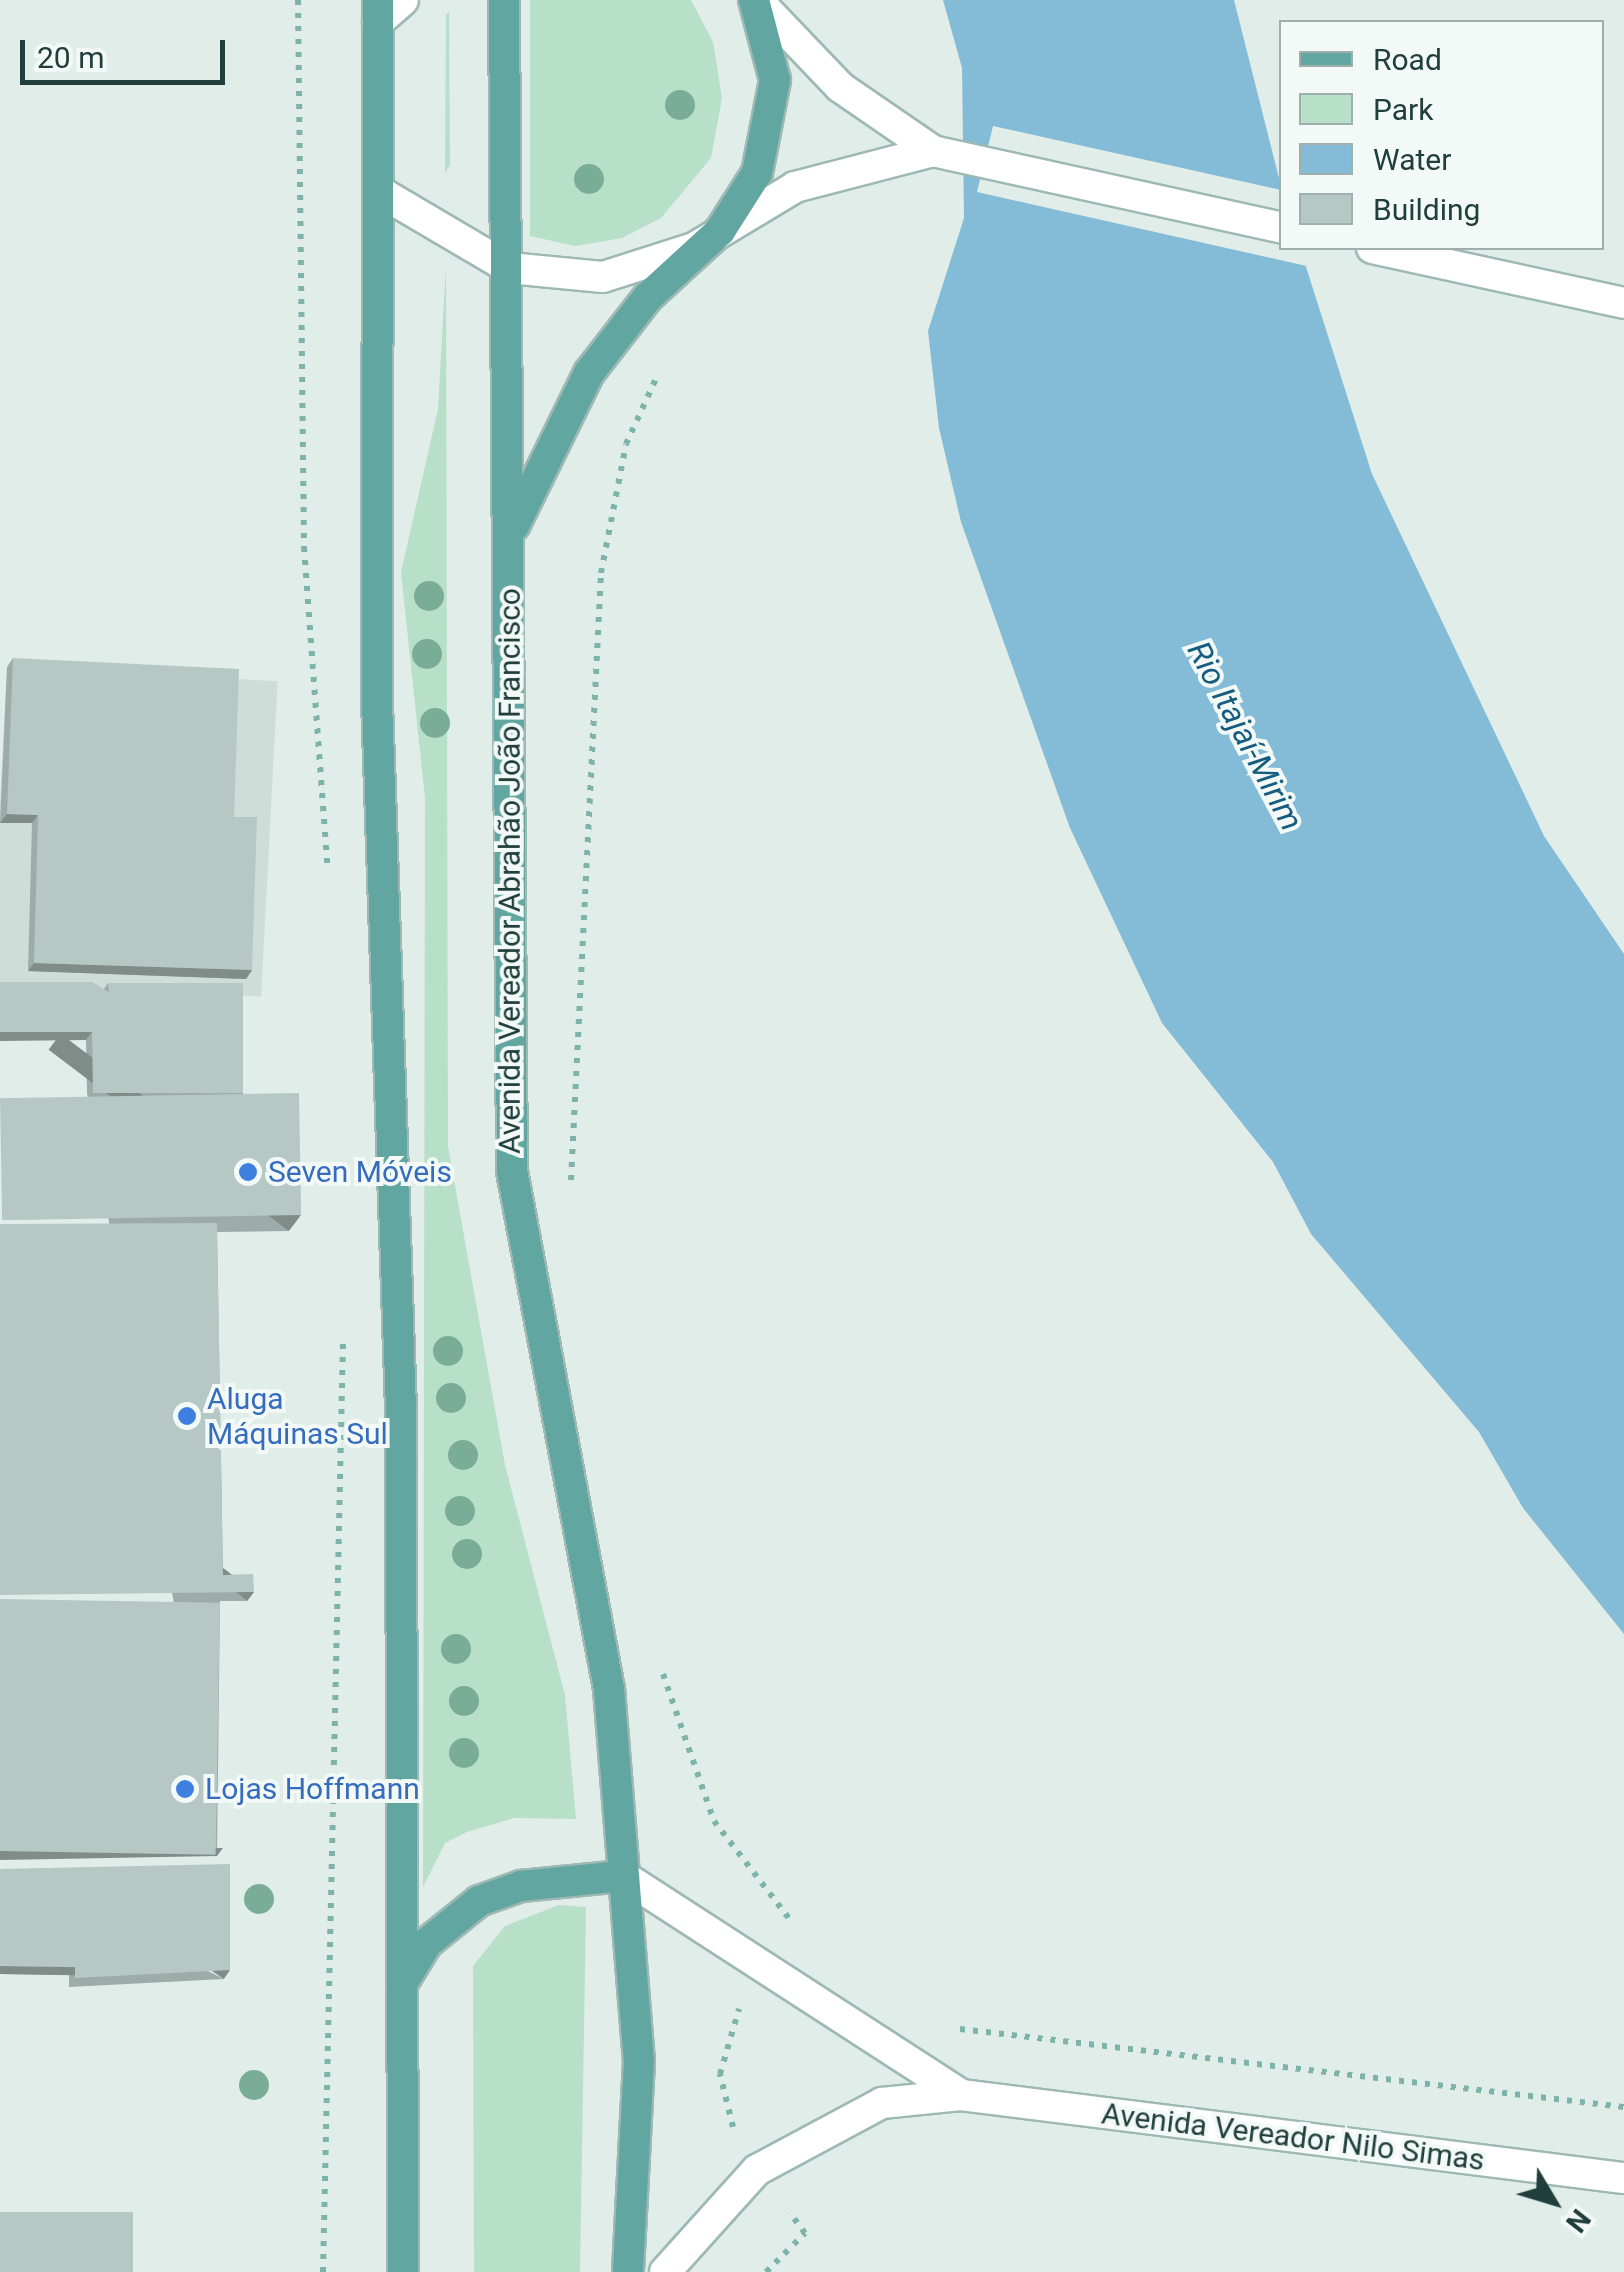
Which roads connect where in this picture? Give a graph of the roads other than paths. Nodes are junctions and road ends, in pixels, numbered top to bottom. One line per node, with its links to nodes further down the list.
1 (403, 0): 4 (street)
2 (504, 0): 10 (main road, Avenida Vereador Abrahão João Francisco)
3 (755, 0): 5 (street); 8 (main road)
4 (378, 11): 6 (main road)
5 (933, 150): 7 (street); 8 (street)
6 (380, 192): 10 (street); 14 (main road)
7 (1279, 227)
8 (720, 231): 10 (street); 12 (main road)
9 (1381, 250): 11 (street)
10 (509, 268): 12 (main road, Avenida Vereador Abrahão João Francisco)
11 (1624, 303)
12 (507, 548): 13 (main road, Avenida Vereador Abrahão João Francisco)
13 (623, 1876): 14 (main road); 15 (street, Avenida Vereador Nilo Simas); 18 (main road, Avenida Vereador Abrahão João Francisco)
14 (403, 1982): 17 (main road)
15 (961, 2095): 16 (street, Avenida Vereador Nilo Simas); 19 (street, Avenida Vereador Nilo Simas)
16 (1624, 2178)
17 (402, 2272)
18 (628, 2272)
19 (665, 2272)

